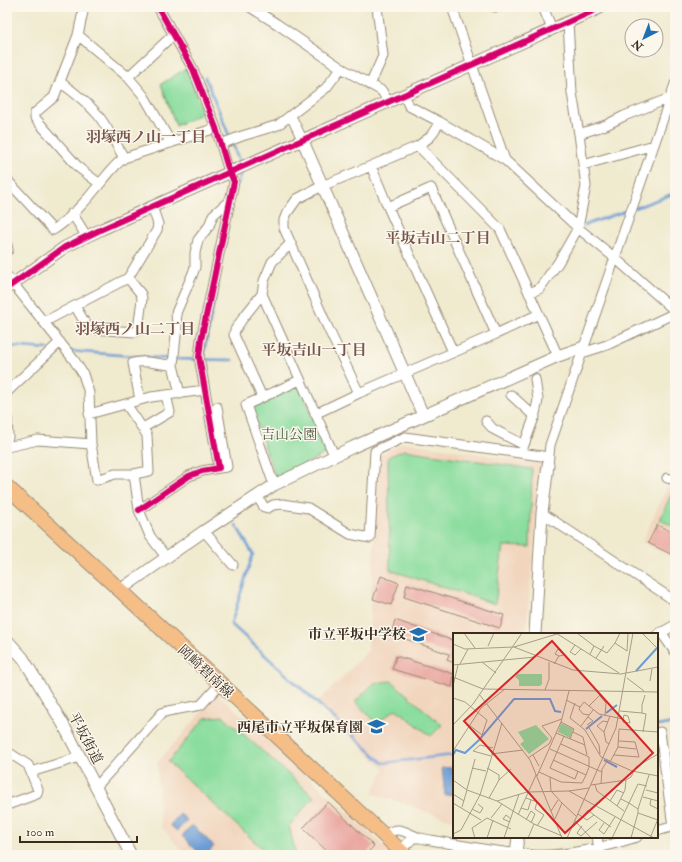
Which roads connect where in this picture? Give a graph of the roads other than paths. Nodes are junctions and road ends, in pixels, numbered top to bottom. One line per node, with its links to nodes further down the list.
1 (84, 7): 11 (street)
2 (158, 7): 10 (street)
3 (250, 7): 13 (street)
4 (377, 7): 17 (street)
5 (452, 7): 12 (street)
6 (543, 7): 9 (street)
7 (594, 8): 8 (street)
8 (568, 22): 9 (street); 24 (street)
9 (552, 29): 12 (street)
10 (173, 35): 14 (street); 23 (street)
11 (78, 36): 14 (street); 15 (street)
12 (473, 64): 18 (street); 31 (street)
13 (341, 68): 17 (street); 21 (street)
14 (128, 77): 26 (street)
15 (60, 82): 30 (street); 36 (street)
16 (675, 84): 19 (street)
17 (370, 85): 20 (street)
18 (404, 95): 20 (street); 22 (street)
19 (670, 98): 24 (street); 28 (street)
20 (388, 102): 25 (street)
21 (291, 116): 25 (street); 27 (street)
22 (440, 122): 29 (street); 31 (street)
23 (216, 128): 26 (street); 27 (street)
24 (579, 134): 32 (street)
25 (302, 139): 34 (street); 37 (street)
26 (171, 143): 30 (street)
27 (221, 144): 34 (street)
28 (654, 145): 32 (street); 47 (street)
29 (418, 146): 33 (street); 50 (street)
30 (124, 158): 36 (street)
31 (505, 160): 42 (street)
32 (583, 165): 42 (street)
33 (371, 166): 37 (street); 40 (street)
34 (231, 172): 38 (street); 39 (street)
35 (7, 180): 41 (street)
36 (100, 184): 41 (street)
37 (322, 186): 44 (street); 64 (street)
38 (230, 200): 63 (street); 67 (street)
39 (152, 206): 43 (street); 48 (street)
40 (388, 207): 56 (street); 59 (street)
41 (72, 213): 43 (street)
42 (578, 228): 47 (street); 50 (street)
43 (87, 237): 49 (street)
44 (290, 244): 51 (street); 69 (street)
45 (7, 245): 46 (street)
46 (7, 252)
47 (615, 258): 53 (street); 58 (street)
48 (128, 278): 52 (street); 52 (street)
49 (9, 283): 55 (street)
50 (529, 293): 54 (street)
51 (262, 294): 66 (street); 73 (street)
52 (75, 306): 55 (street)
53 (675, 312): 58 (street)
54 (539, 314): 56 (street); 62 (street)
55 (44, 322): 57 (street)
56 (496, 334): 59 (street)
57 (60, 342): 60 (street); 61 (street)
58 (583, 350): 62 (street); 88 (street)
59 (453, 352): 64 (street)
60 (48, 353): 61 (street); 68 (street)
61 (70, 355): 76 (street)
62 (558, 356): 78 (street)
63 (173, 365): 70 (street); 74 (street)
64 (405, 373): 69 (street); 78 (street)
65 (535, 379): 80 (street)
66 (300, 380): 73 (street); 77 (street)
67 (205, 390): 70 (street); 93 (street)
68 (7, 393)
69 (359, 393): 77 (street)
70 (180, 394): 71 (street)
71 (166, 395): 74 (street); 82 (street)
72 (511, 395): 80 (street)
73 (262, 397): 90 (street)
74 (140, 400): 75 (street)
75 (126, 404): 76 (street); 82 (street)
76 (89, 414): 84 (street)
77 (315, 414): 87 (street)
78 (423, 415): 87 (street)
79 (7, 416): 83 (street)
80 (535, 417): 86 (street)
81 (486, 421): 86 (street)
82 (143, 428): 89 (street)
83 (7, 440)
84 (91, 444): 85 (street); 89 (street)
85 (7, 447)
86 (522, 449): 88 (street); 92 (street)
87 (334, 455): 90 (street)
88 (549, 461): 94 (street)
89 (134, 474): 93 (street)
90 (274, 485): 92 (street)
91 (7, 487): 98 (main road, 岡崎碧南線)
92 (257, 496): 95 (street)
93 (139, 510): 96 (street)
94 (542, 512): 99 (street); 101 (street)
95 (204, 531): 96 (street); 97 (street)
96 (166, 557): 98 (street)
97 (233, 565)
98 (120, 590): 105 (main road, 岡崎碧南線)
99 (675, 601)
100 (675, 625): 102 (street)
101 (535, 633)
102 (659, 633): 104 (street)
103 (7, 640): 108 (street, 平坂街道)
104 (675, 652)
105 (220, 684): 110 (street); 114 (main road, 岡崎碧南線)
106 (658, 733): 112 (street)
107 (7, 757): 109 (street)
108 (80, 757): 109 (street); 110 (street, 平坂街道)
109 (31, 772): 111 (street)
110 (96, 787): 123 (street, 平坂街道)
111 (7, 805)
112 (674, 826): 113 (street)
113 (658, 831)
114 (384, 836): 115 (street); 121 (main road, 岡崎碧南線)
115 (420, 838): 119 (street); 121 (street)
116 (518, 838): 122 (street)
117 (597, 838): 120 (street)
118 (634, 838): 120 (street)
119 (465, 851): 122 (street)
120 (600, 851): 122 (street)
121 (402, 853)
122 (516, 854)
123 (131, 855)

